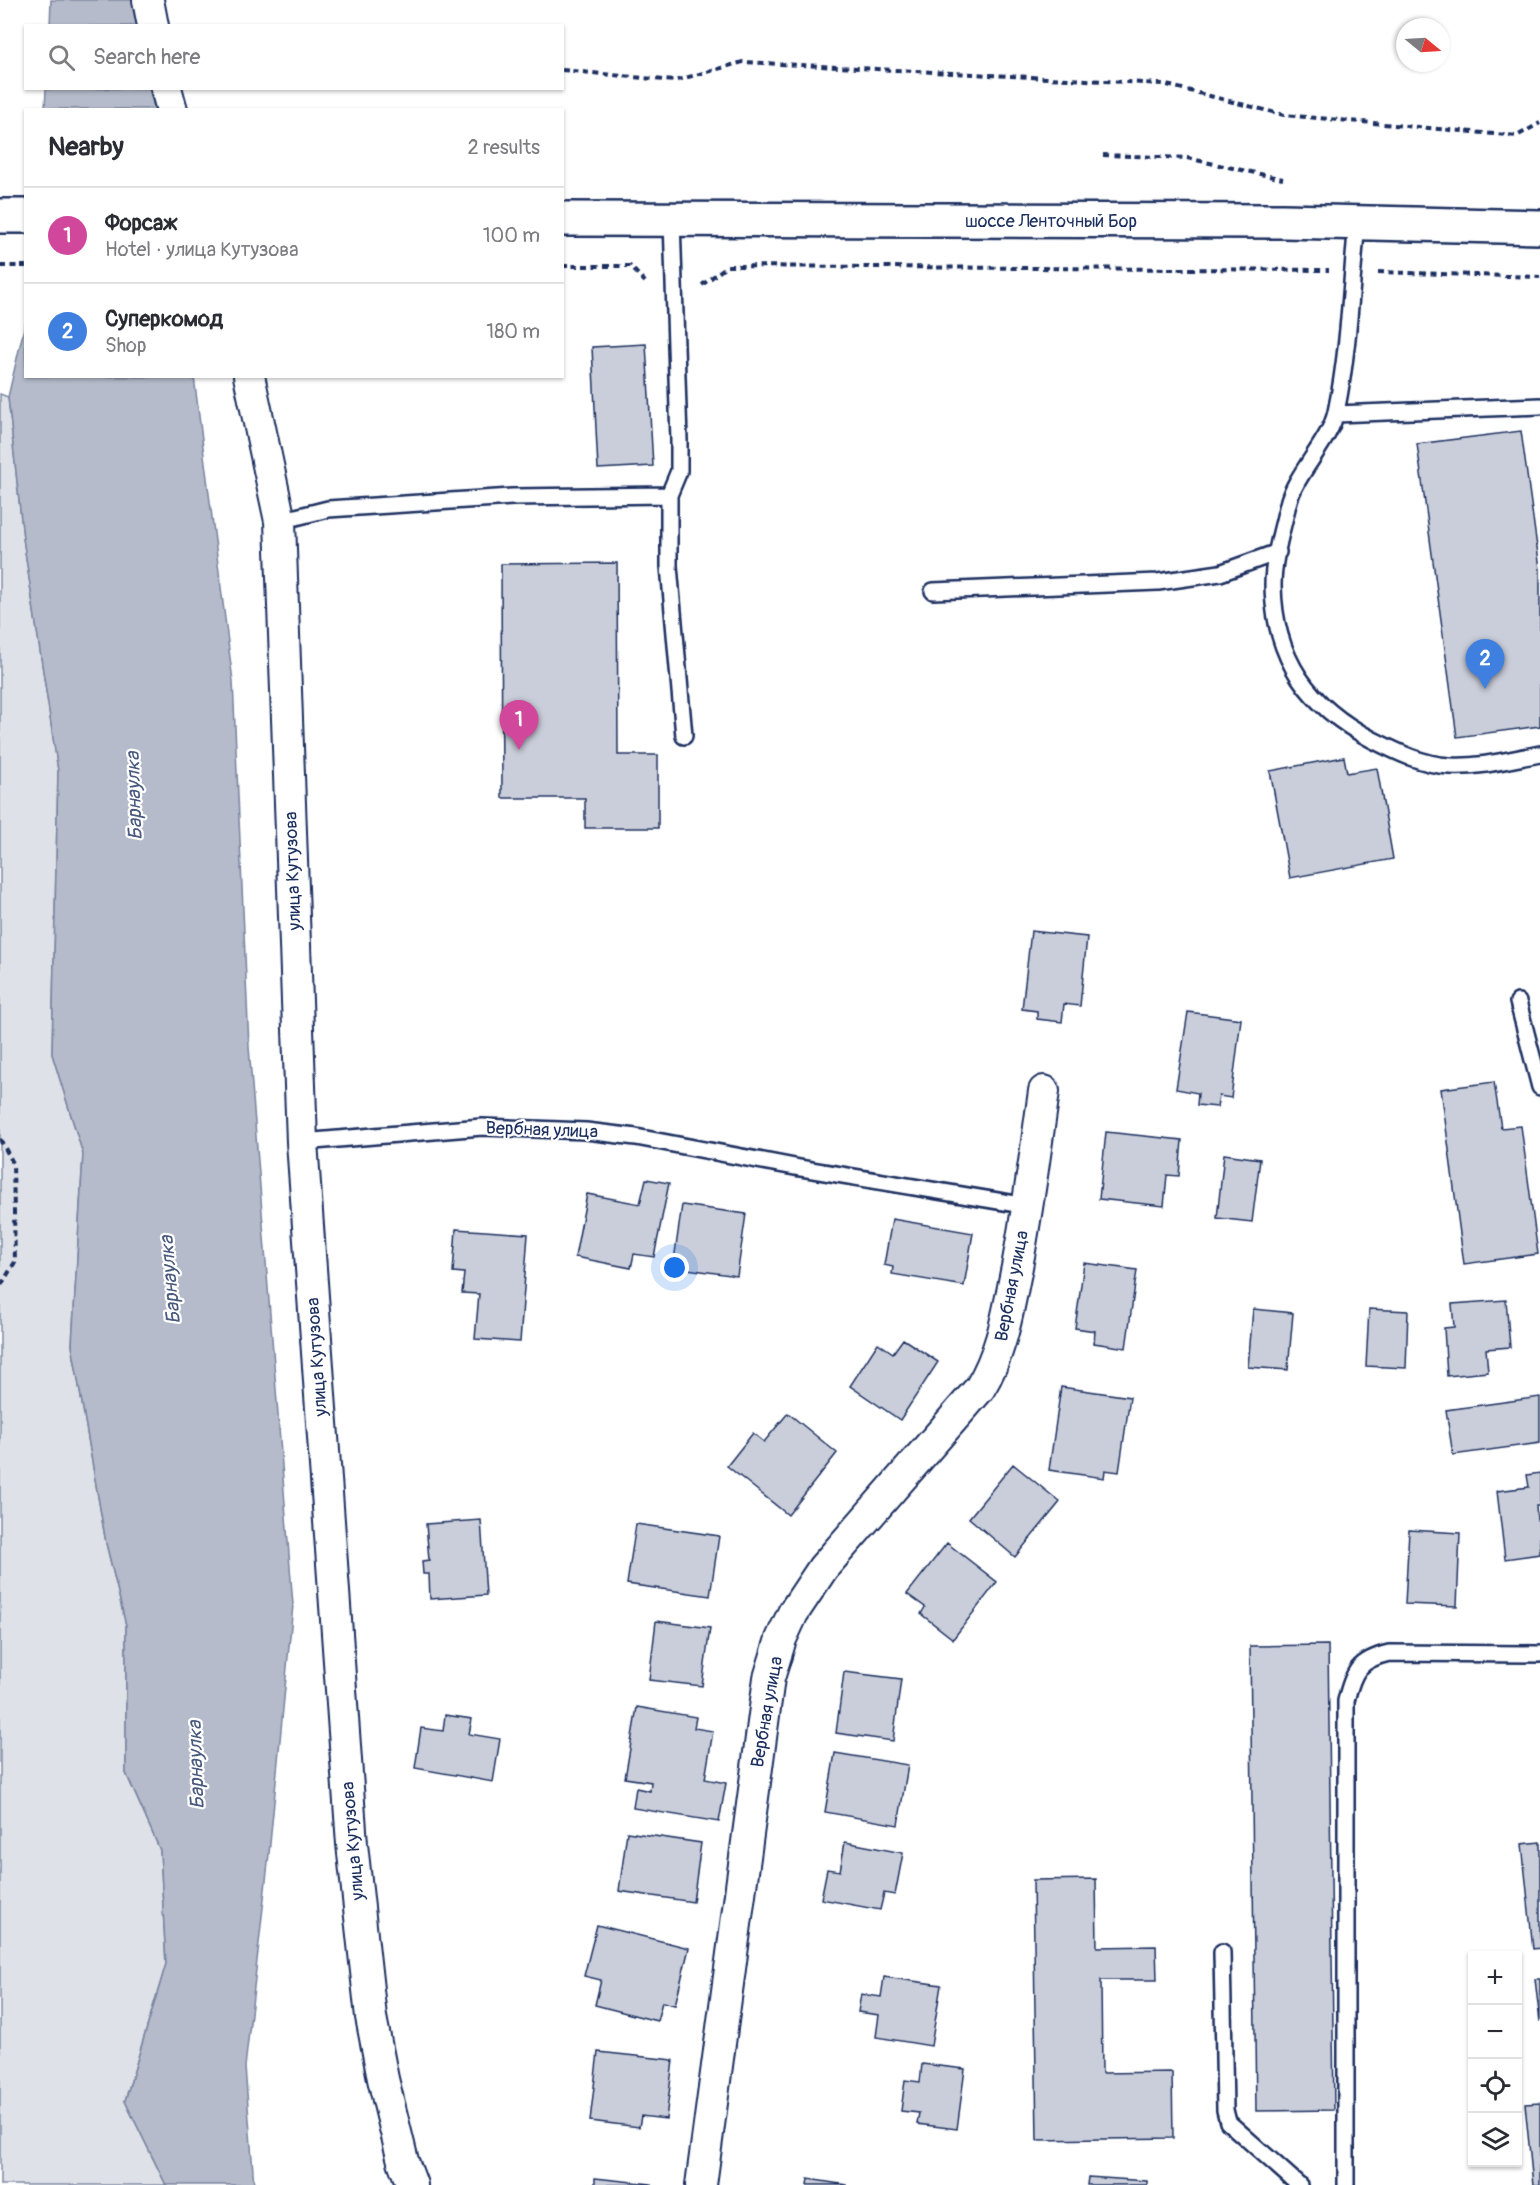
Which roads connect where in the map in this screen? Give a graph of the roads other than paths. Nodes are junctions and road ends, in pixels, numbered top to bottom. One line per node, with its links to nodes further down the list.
1 (148, 0): 2 (street)
2 (153, 24)
3 (167, 90): 4 (street)
4 (171, 108)
5 (0, 216): 6 (highway)
6 (24, 216)
7 (564, 219): 8 (highway, шоссе Ленточный Бор)
8 (672, 220): 9 (highway, шоссе Ленточный Бор); 14 (lane)
9 (1357, 222): 10 (highway, шоссе Ленточный Бор); 13 (lane)
10 (1540, 227)
11 (249, 378): 15 (street, улица Кутузова)
12 (1540, 406): 13 (lane)
13 (1336, 414): 16 (lane)
14 (669, 495): 15 (lane); 18 (lane)
15 (280, 521): 23 (street, улица Кутузова)
16 (1278, 552): 17 (lane); 19 (lane)
17 (933, 591)
18 (684, 736)
19 (1540, 754)
20 (1518, 1002): 21 (lane)
21 (1540, 1087)
22 (1044, 1091): 24 (street, Вербная улица)
23 (302, 1142): 24 (lane, Вербная улица); 27 (street, улица Кутузова)
24 (1028, 1206): 28 (street, Вербная улица)
25 (1540, 1654): 30 (lane)
26 (1222, 1952): 29 (lane)
27 (412, 2185)
28 (700, 2185)
29 (1299, 2185)
30 (1346, 2185)

